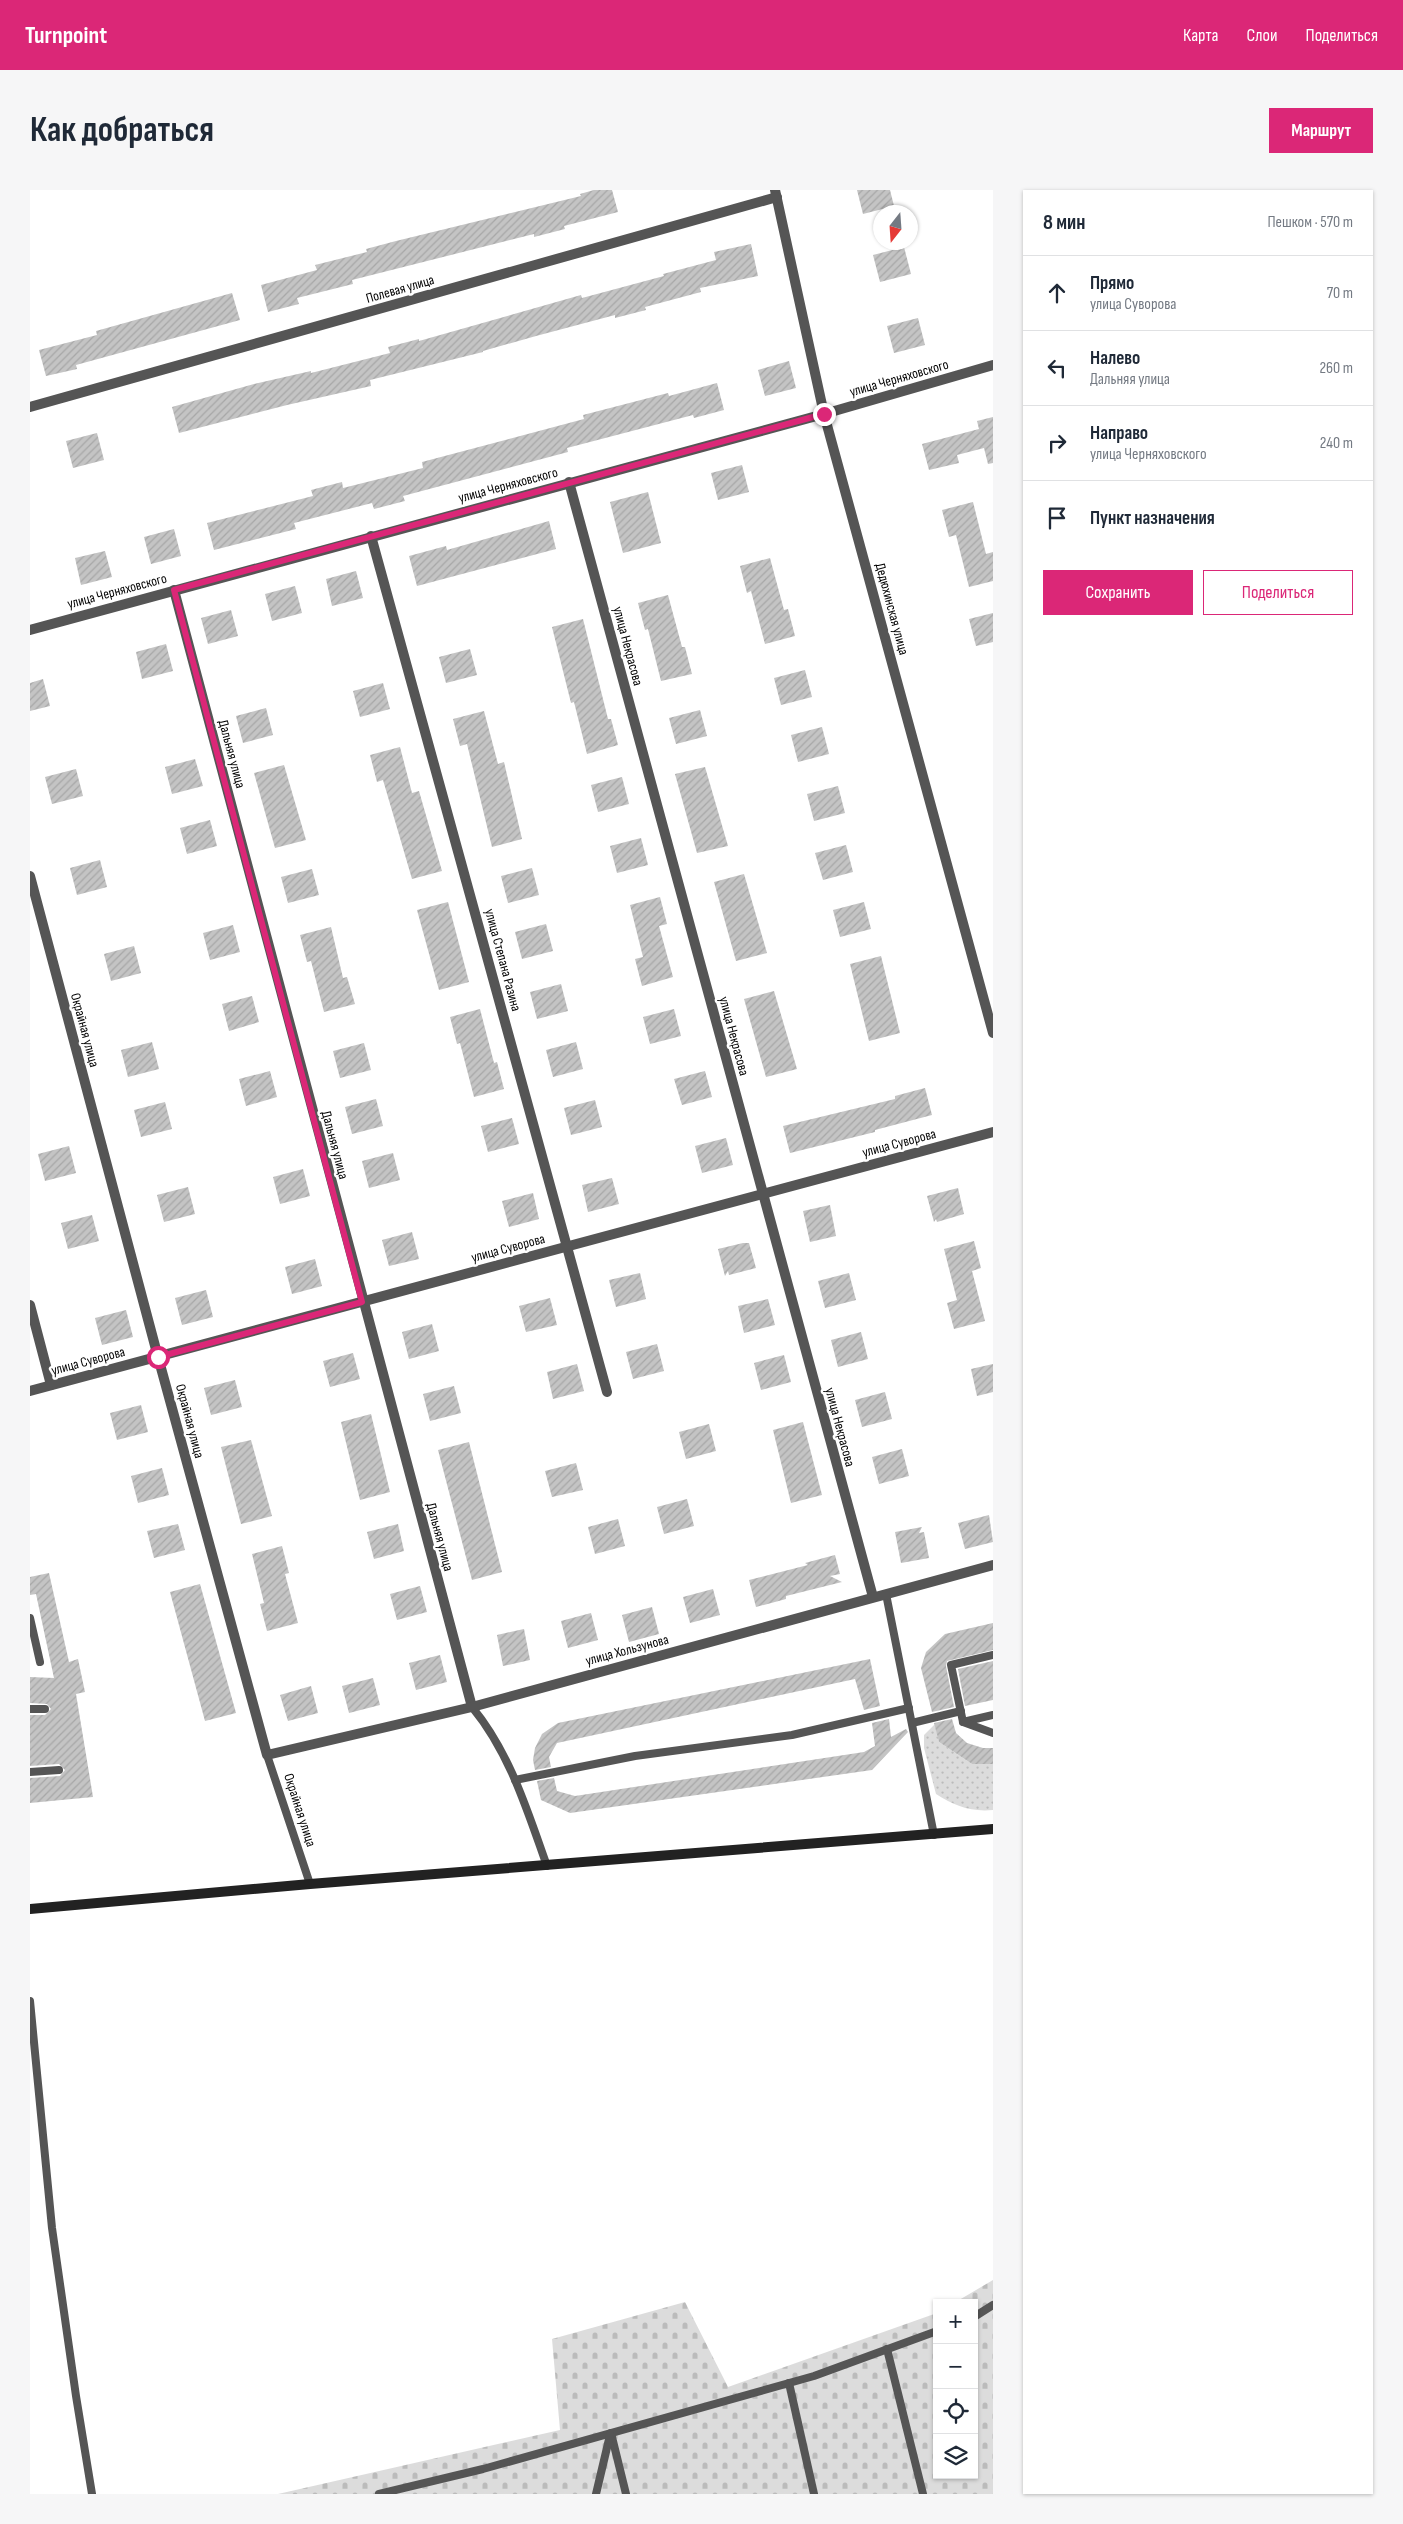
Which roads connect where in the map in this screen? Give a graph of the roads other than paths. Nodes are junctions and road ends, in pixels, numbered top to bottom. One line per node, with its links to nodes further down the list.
1 (776, 194): 3 (street, Полевая улица); 4 (street, Дедюхинская улица)
2 (993, 365): 4 (street, улица Черняховского)
3 (30, 407)
4 (824, 414): 5 (street, улица Черняховского); 10 (street, Дедюхинская улица)
5 (569, 482): 6 (street, улица Черняховского); 12 (street, улица Некрасова)
6 (372, 536): 7 (street, улица Черняховского); 13 (street, улица Степана Разина)
7 (174, 590): 8 (street, улица Черняховского); 14 (street, Дальняя улица)
8 (30, 630)
9 (30, 876): 16 (street, Окрайная улица)
10 (993, 1034)
11 (993, 1132): 12 (street, улица Суворова)
12 (763, 1194): 13 (street, улица Суворова); 22 (street, улица Некрасова)
13 (567, 1246): 14 (street, улица Суворова); 19 (street, улица Степана Разина)
14 (362, 1302): 16 (street, улица Суворова); 26 (street, Дальняя улица)
15 (30, 1305): 17 (street)
16 (158, 1357): 17 (street, улица Суворова); 35 (street, Окрайная улица)
17 (51, 1385): 18 (street, улица Суворова)
18 (30, 1391)
19 (607, 1392)
20 (993, 1565): 21 (street, улица Хользунова)
21 (886, 1594): 22 (street, улица Хользунова); 27 (lane)
22 (873, 1597): 26 (street, улица Хользунова)
23 (30, 1618): 25 (lane)
24 (993, 1655): 30 (lane)
25 (40, 1662)
26 (472, 1707): 35 (street, улица Хользунова); 38 (lane)
27 (909, 1708): 33 (lane); 38 (lane)
28 (30, 1709): 29 (lane)
29 (45, 1709)
30 (961, 1711): 32 (lane); 33 (lane)
31 (993, 1715): 32 (lane)
32 (963, 1722): 34 (lane)
33 (912, 1723): 40 (lane)
34 (993, 1733)
35 (267, 1755): 42 (lane, Окрайная улица)
36 (59, 1770): 37 (lane)
37 (30, 1772)
38 (516, 1780): 41 (lane)
39 (993, 1830): 40 (main road)
40 (934, 1834): 41 (main road)
41 (547, 1866): 42 (main road)
42 (310, 1884): 43 (main road)
43 (30, 1909)
44 (30, 2001): 51 (lane)
45 (993, 2305): 46 (lane)
46 (978, 2314)
47 (933, 2332): 48 (lane)
48 (887, 2349): 49 (lane); 56 (lane)
49 (789, 2383): 50 (lane); 55 (lane)
50 (611, 2433): 52 (lane); 53 (lane); 54 (lane)
51 (92, 2494)
52 (379, 2494)
53 (596, 2494)
54 (626, 2494)
55 (814, 2494)
56 (923, 2494)

